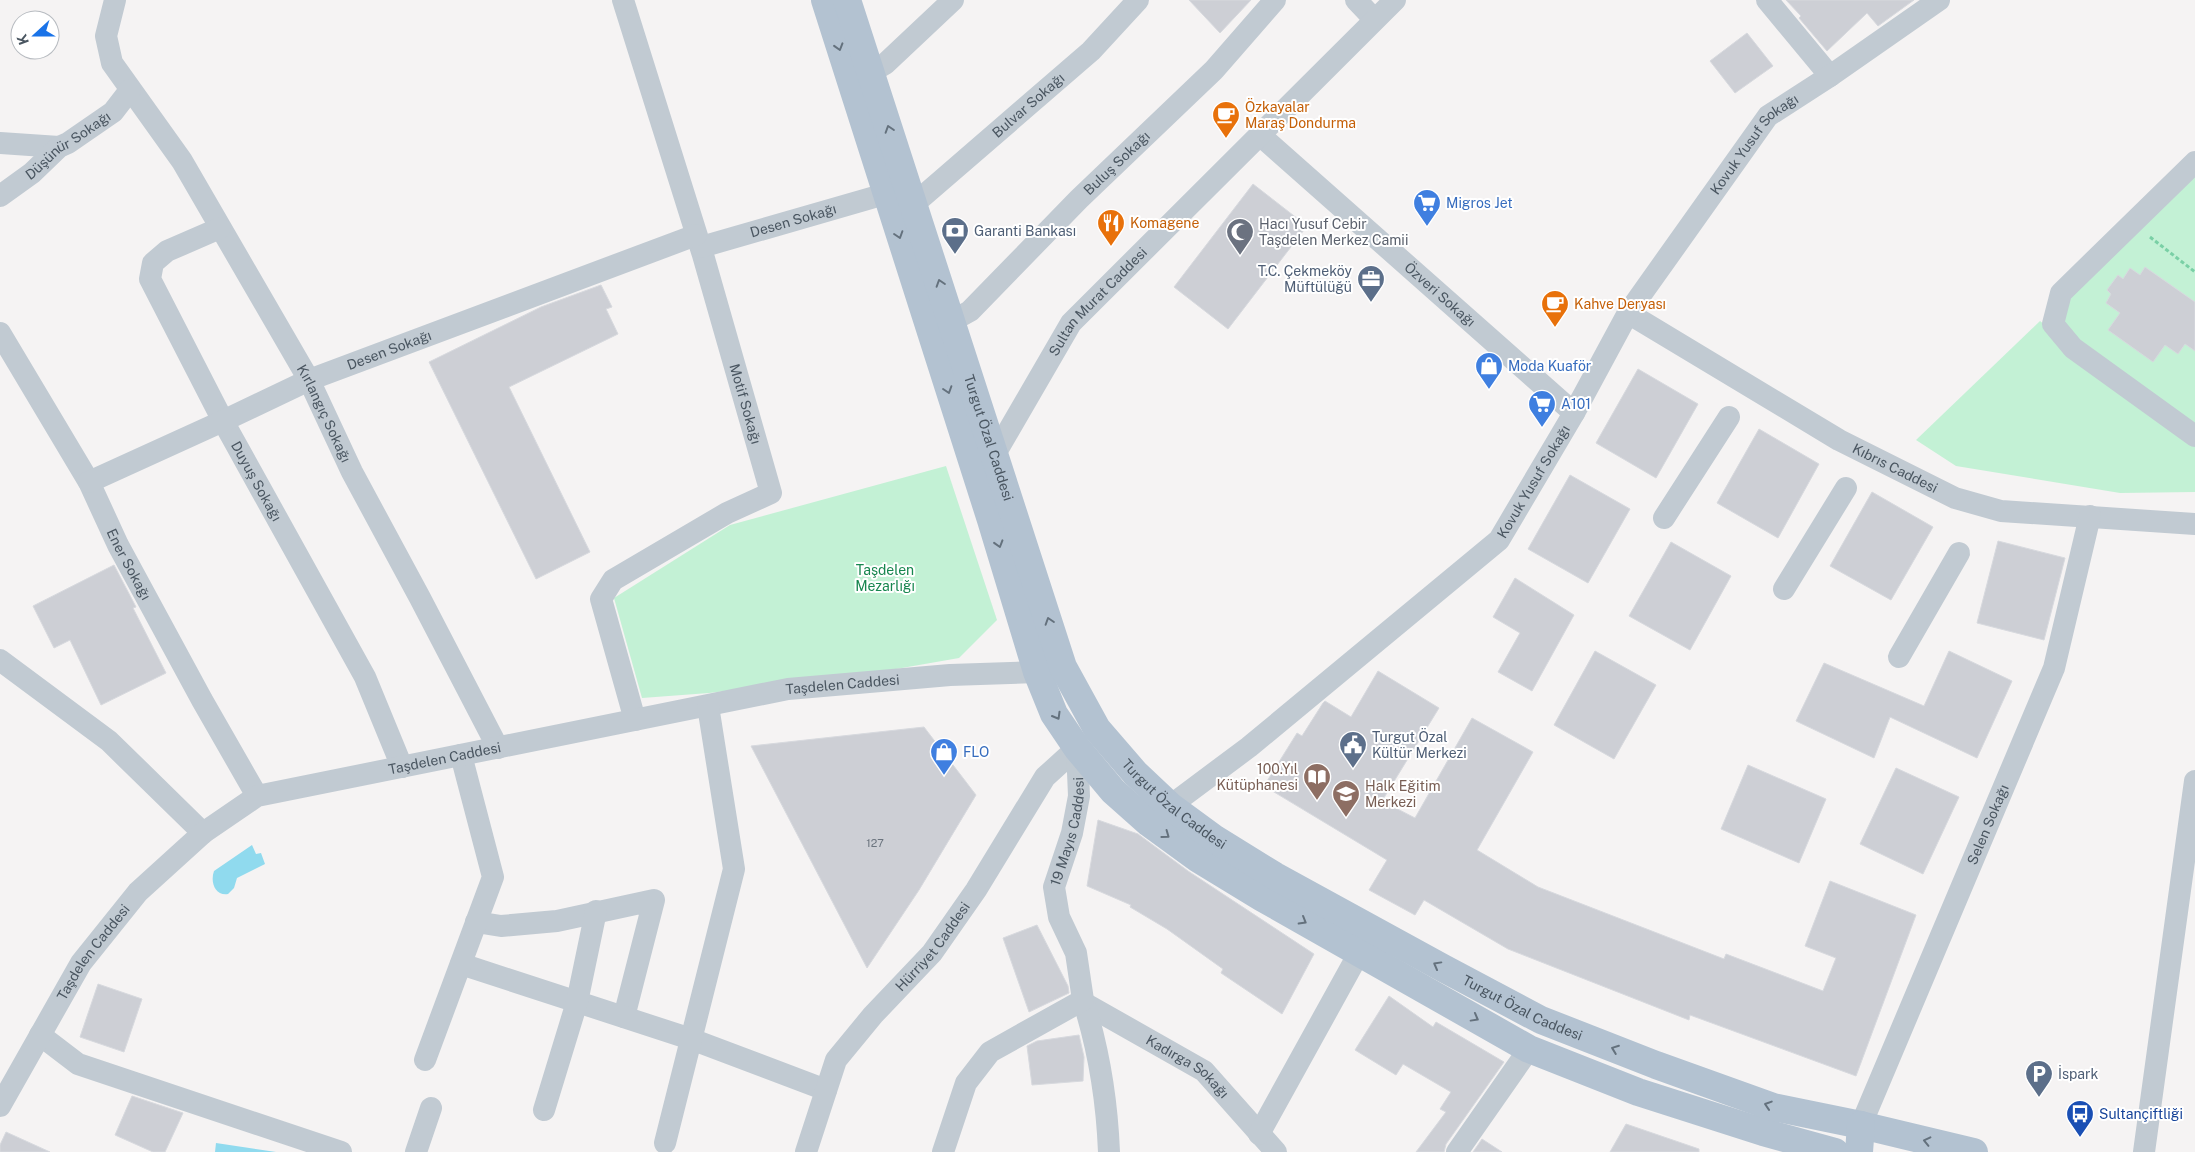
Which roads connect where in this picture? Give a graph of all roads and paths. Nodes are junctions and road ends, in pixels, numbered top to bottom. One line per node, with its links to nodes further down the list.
1 (115, 0): 15 (street, Kırlangıç Sokağı)
2 (623, 0): 25 (street, Motif Sokağı)
3 (825, 0): 20 (main road, Turgut Özal Caddesi, one-way to 20)
4 (847, 0): 13 (main road, Turgut Özal Caddesi)
5 (953, 0): 13 (street)
6 (1138, 0): 22 (street, Bulvar Sokağı)
7 (1275, 0): 28 (street, Buluş Sokağı)
8 (1356, 0): 12 (street)
9 (1395, 0): 12 (street, Sultan Murat Caddesi)
10 (1767, 0): 14 (street)
11 (1939, 0): 14 (street, Kovuk Yusuf Sokağı)
12 (1374, 19): 16 (street, Sultan Murat Caddesi)
13 (870, 72): 22 (main road, Turgut Özal Caddesi, one-way to 13)
14 (1830, 76): 27 (street, Kovuk Yusuf Sokağı)
15 (130, 90): 18 (street, Düşünür Sokağı); 24 (street, Kırlangıç Sokağı)
16 (1261, 136): 31 (street, Özveri Sokağı); 35 (street, Sultan Murat Caddesi)
17 (0, 143): 18 (street)
18 (59, 147): 21 (street, Düşünür Sokağı)
19 (2195, 162): 23 (street)
20 (885, 194): 25 (street, Desen Sokağı); 46 (main road, Turgut Özal Caddesi, one-way to 46)
21 (0, 196)
22 (914, 204): 28 (main road, Turgut Özal Caddesi, one-way to 22)
23 (2132, 223): 26 (path); 34 (street)
24 (220, 228): 30 (street, Kırlangıç Sokağı); 33 (street, Duyuş Sokağı)
25 (698, 241): 30 (street, Desen Sokağı); 48 (street, Motif Sokağı)
26 (2195, 272)
27 (1628, 313): 31 (street, Kovuk Yusuf Sokağı); 38 (street, Kıbrıs Caddesi)
28 (952, 321): 35 (main road, Turgut Özal Caddesi)
29 (0, 332): 36 (street, Ener Sokağı)
30 (308, 380): 33 (street, Desen Sokağı); 50 (street, Kırlangıç Sokağı)
31 (1574, 413): 56 (street, Kovuk Yusuf Sokağı)
32 (1729, 417): 39 (street)
33 (223, 421): 36 (street, Desen Sokağı); 53 (street, Duyuş Sokağı)
34 (2195, 436)
35 (996, 454): 45 (main road, Turgut Özal Caddesi, one-way to 35)
36 (88, 482): 55 (street, Ener Sokağı)
37 (1846, 488): 42 (street)
38 (2090, 516): 40 (street, Kıbrıs Caddesi); 74 (street, Selen Sokağı)
39 (1664, 518)
40 (2195, 524)
41 (1959, 553): 43 (street)
42 (1784, 589)
43 (1899, 657)
44 (0, 660): 57 (street)
45 (1063, 667): 46 (main road); 49 (main road, Turgut Özal Caddesi)
46 (1037, 672): 47 (street, Taşdelen Caddesi); 51 (main road, Turgut Özal Caddesi, one-way to 51)
47 (708, 706): 48 (street, Taşdelen Caddesi); 67 (street)
48 (635, 720): 50 (street, Taşdelen Caddesi)
49 (1096, 729): 51 (main road); 56 (main road, Turgut Özal Caddesi)
50 (498, 748): 52 (street, Taşdelen Caddesi)
51 (1077, 748): 61 (main road, Turgut Özal Caddesi, one-way to 61); 64 (street, 19 Mayıs Caddesi); 70 (street, Hürriyet Caddesi)
52 (460, 755): 53 (street, Taşdelen Caddesi); 59 (street)
53 (402, 767): 55 (street, Taşdelen Caddesi)
54 (2195, 781): 87 (street)
55 (257, 796): 57 (street, Taşdelen Caddesi)
56 (1170, 806): 60 (main road, Turgut Özal Caddesi)
57 (203, 833): 66 (street, Taşdelen Caddesi)
58 (596, 911): 59 (street); 63 (street); 65 (street)
59 (476, 922): 62 (street)
60 (1372, 928): 61 (main road); 74 (main road, Turgut Özal Caddesi, one-way to 60)
61 (1359, 953): 68 (main road, Turgut Özal Caddesi, one-way to 68); 75 (street)
62 (461, 964): 63 (street); 69 (street)
63 (577, 1002): 65 (street); 73 (street)
64 (1084, 1002): 75 (street, Kadırga Sokağı); 80 (street); 81 (street, 19 Mayıs Caddesi)
65 (624, 1017): 67 (street)
66 (40, 1036): 71 (street, Taşdelen Caddesi); 77 (street)
67 (691, 1039): 70 (street); 76 (street)
68 (1530, 1049): 83 (street); 84 (main road, Turgut Özal Caddesi)
69 (425, 1060)
70 (826, 1090): 79 (street, Hürriyet Caddesi)
71 (0, 1106)
72 (431, 1108): 78 (street)
73 (544, 1110)
74 (1861, 1125): 85 (main road); 86 (main road, Turgut Özal Caddesi, one-way to 74)
75 (1259, 1134): 82 (street, Kadırga Sokağı)
76 (665, 1143)
77 (341, 1152)
78 (416, 1152)
79 (806, 1152)
80 (943, 1152)
81 (1109, 1152)
82 (1276, 1152)
83 (1458, 1152)
84 (1835, 1152)
85 (1859, 1152)
86 (1974, 1152)
87 (2144, 1152)

